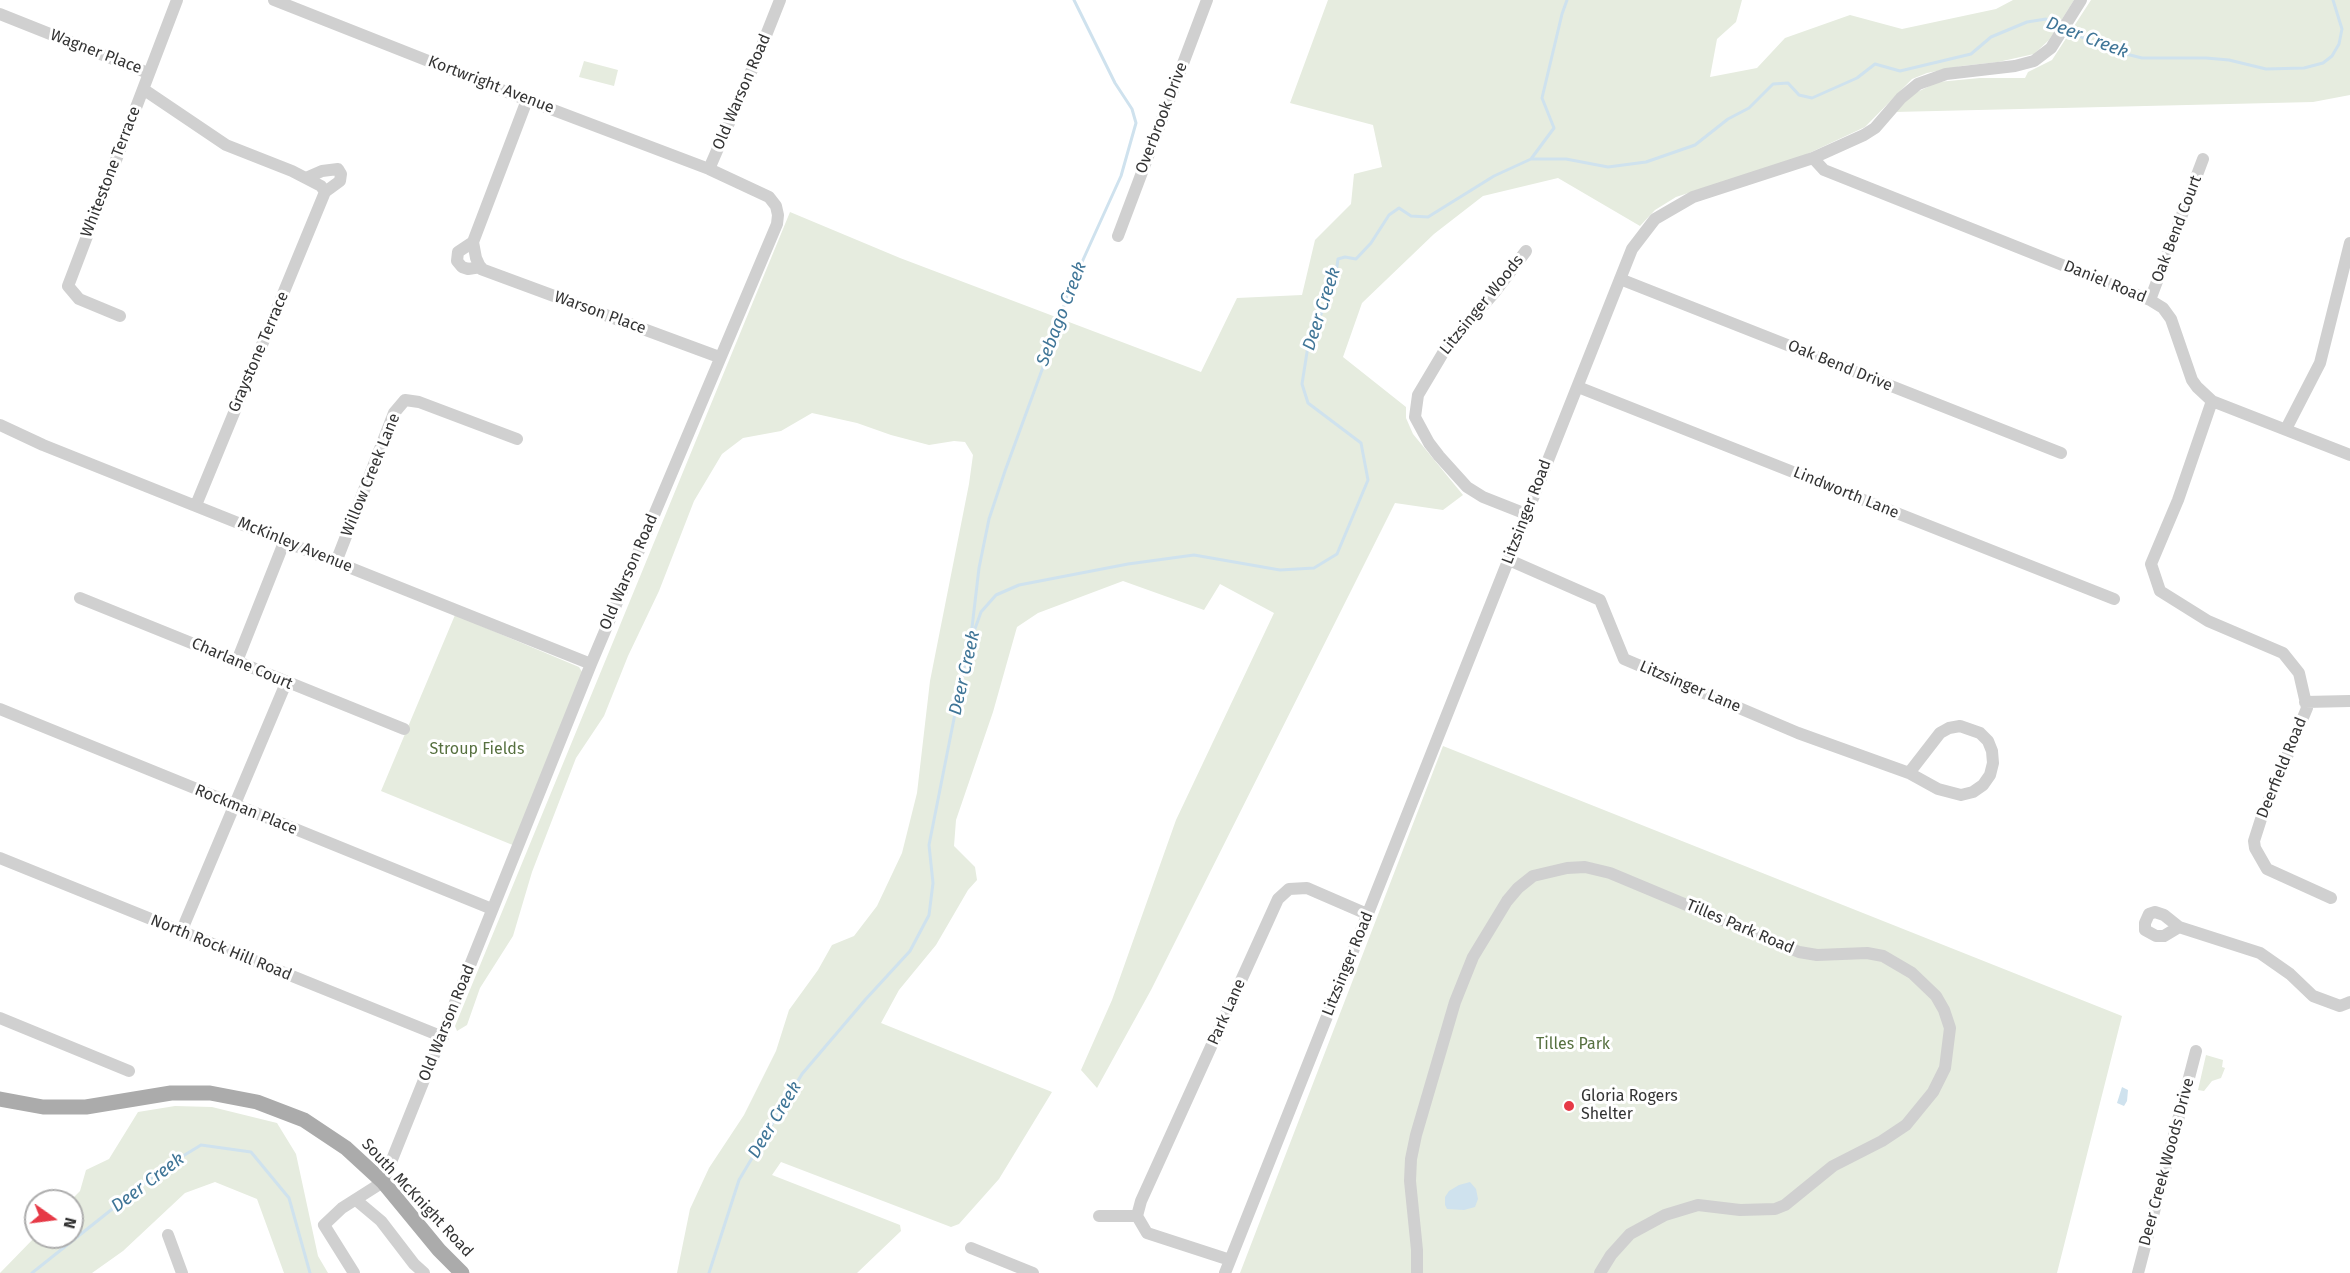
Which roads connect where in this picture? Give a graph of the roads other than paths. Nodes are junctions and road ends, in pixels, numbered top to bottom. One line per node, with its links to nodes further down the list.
1 (177, 0): 7 (street, Whitestone Terrace)
2 (274, 0): 9 (street, Kortwright Avenue)
3 (780, 0): 12 (street, Old Warson Road)
4 (1207, 0): 15 (street, Overbrook Drive)
5 (2080, 0): 10 (street, Litzsinger Road)
6 (2, 15): 7 (street, Wagner Place)
7 (148, 72): 8 (street, Whitestone Terrace)
8 (143, 89): 13 (street); 22 (street, Whitestone Terrace)
9 (527, 100): 12 (street, Kortwright Avenue); 16 (street, Warson Place)
10 (1813, 158): 20 (street, Litzsinger Road); 21 (street, Daniel Road)
11 (2204, 159): 21 (street, Oak Bend Court)
12 (708, 168): 23 (street, Old Warson Road)
13 (306, 178): 14 (street); 14 (street, Graystone Terrace)
14 (324, 196): 31 (street, Graystone Terrace)
15 (1118, 236)
16 (473, 242): 19 (street); 19 (street, Warson Place)
17 (2350, 243): 26 (street)
18 (1526, 251): 32 (street, Litzsinger Woods)
19 (481, 267): 23 (street, Warson Place)
20 (1620, 279): 24 (street, Litzsinger Road); 29 (street, Oak Bend Drive)
21 (2150, 300): 25 (street, Daniel Road)
22 (120, 316)
23 (719, 357): 39 (street, Old Warson Road)
24 (1578, 387): 32 (street, Litzsinger Road); 37 (street, Lindworth Lane)
25 (2212, 400): 26 (street, Daniel Road); 42 (street, Deerfield Road)
26 (2286, 429): 30 (street, Daniel Road)
27 (2, 430): 31 (street, McKinley Avenue)
28 (517, 439): 35 (street, Willow Creek Lane)
29 (2061, 453)
30 (2350, 455)
31 (196, 505): 33 (street, McKinley Avenue)
32 (1526, 514): 34 (street, Litzsinger Road)
33 (285, 540): 35 (street, McKinley Avenue); 38 (street)
34 (1509, 560): 45 (street, Litzsinger Lane); 50 (street, Litzsinger Road)
35 (336, 562): 39 (street, McKinley Avenue)
36 (81, 598): 38 (street, Charlane Court)
37 (2114, 599)
38 (237, 661): 40 (street, Charlane Court)
39 (591, 664): 49 (street, Old Warson Road)
40 (285, 683): 44 (street, Charlane Court); 46 (street)
41 (2350, 701): 42 (street)
42 (2305, 702): 48 (street, Deerfield Road)
43 (0, 709): 46 (street, Rockman Place)
44 (404, 729)
45 (1909, 773): 45 (street, Litzsinger Lane)
46 (235, 806): 49 (street, Rockman Place); 52 (street)
47 (0, 858): 52 (street, North Rock Hill Road)
48 (2331, 898)
49 (492, 909): 55 (street, Old Warson Road)
50 (1367, 914): 62 (street, Park Lane); 65 (street, Litzsinger Road)
51 (2179, 927): 53 (street)
52 (181, 932): 55 (street, North Rock Hill Road)
53 (2350, 1002)
54 (0, 1018): 57 (street)
55 (442, 1037): 59 (street, Old Warson Road)
56 (2196, 1051): 74 (street, Deer Creek Woods Drive)
57 (129, 1071)
58 (0, 1099): 59 (main road, South McKnight Road)
59 (383, 1182): 60 (street); 69 (main road, South McKnight Road)
60 (356, 1200): 67 (street); 68 (street)
61 (1099, 1216): 62 (street)
62 (1137, 1216): 65 (street)
63 (168, 1235): 66 (street)
64 (971, 1248): 70 (street)
65 (1230, 1260): 71 (street, Litzsinger Road)
66 (182, 1273)
67 (354, 1273)
68 (424, 1273)
69 (462, 1273)
70 (1033, 1273)
71 (1225, 1273)
72 (1417, 1273): 73 (street, Tilles Park Road)
73 (1600, 1273)
74 (2138, 1273)

